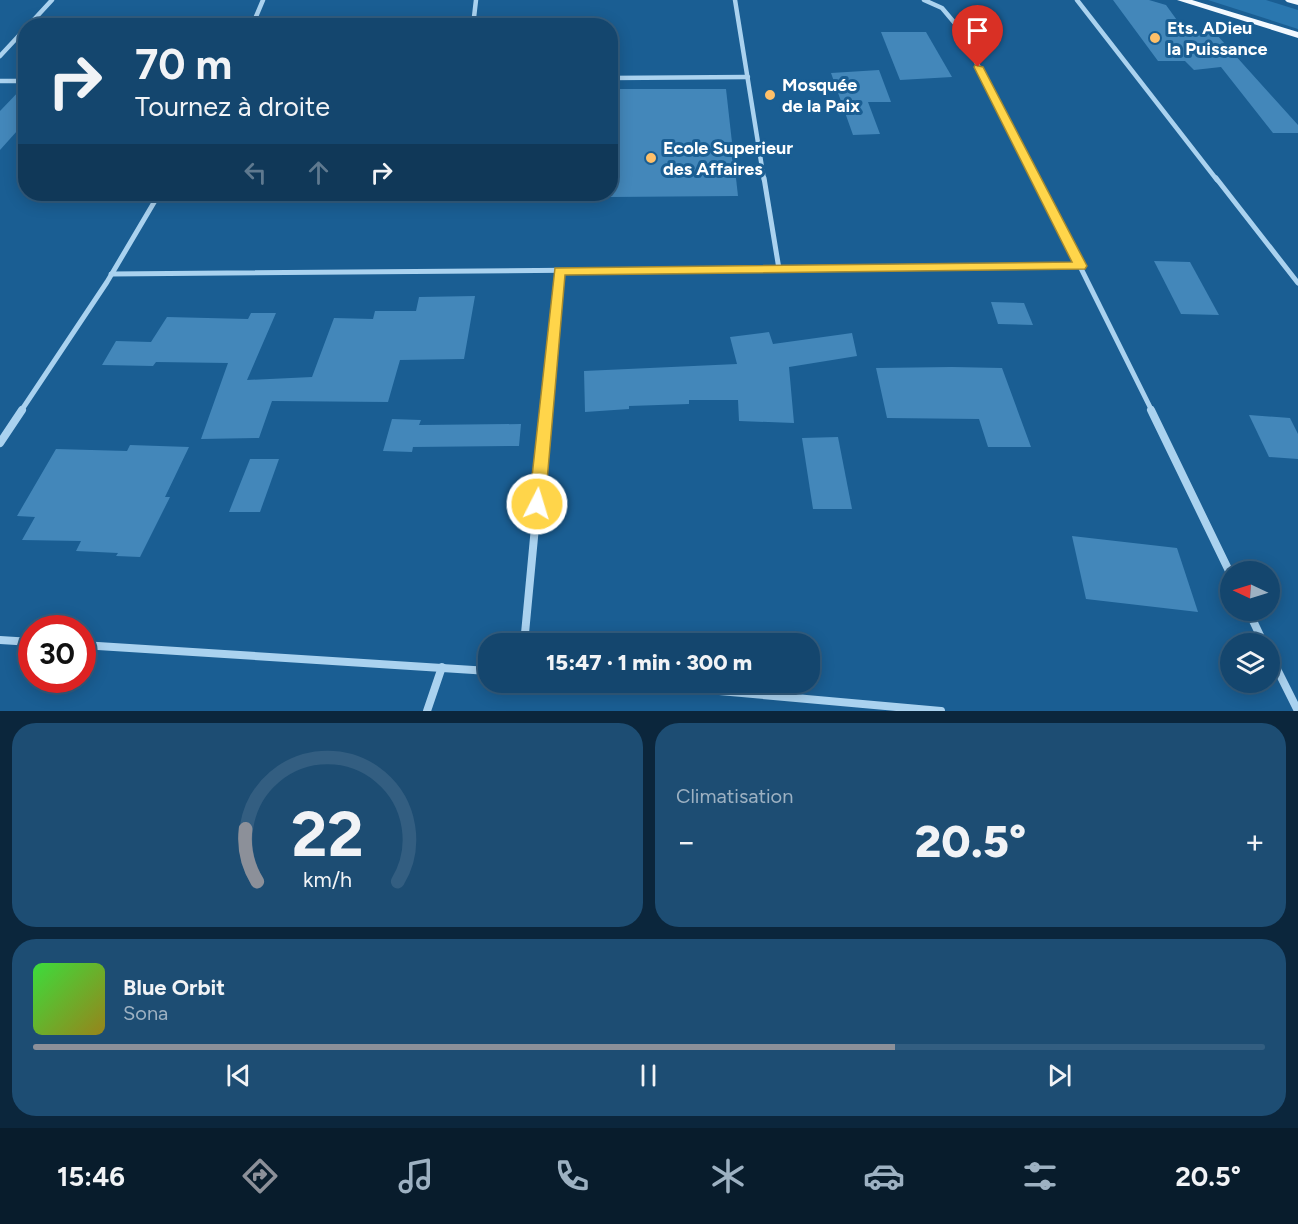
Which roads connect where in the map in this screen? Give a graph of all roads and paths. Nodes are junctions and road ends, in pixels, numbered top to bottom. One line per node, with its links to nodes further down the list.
1 (52, 0): 10 (street)
2 (263, 0): 11 (street)
3 (476, 0): 12 (street)
4 (735, 0): 16 (street)
5 (924, 0): 21 (street)
6 (1077, 0): 25 (street)
7 (1182, 0): 13 (main road)
8 (1290, 0): 9 (main road)
9 (1298, 2)
10 (35, 18)
11 (255, 18)
12 (474, 18)
13 (1298, 35)
14 (18, 37): 15 (street)
15 (0, 56)
16 (748, 77): 17 (street); 22 (street)
17 (618, 78)
18 (0, 81): 19 (street)
19 (18, 81)
20 (155, 201): 24 (street)
21 (1081, 266): 22 (street); 27 (street)
22 (779, 269): 23 (street)
23 (559, 271): 24 (street); 28 (street)
24 (111, 274): 26 (street)
25 (1298, 283)
26 (0, 443)
27 (1224, 561)
28 (525, 633)
29 (0, 640): 30 (street)
30 (18, 641)
31 (96, 646): 32 (street)
32 (442, 667): 33 (street); 36 (street)
33 (478, 670)
34 (1280, 675): 38 (street)
35 (741, 693): 37 (street)
36 (427, 711)
37 (941, 711)
38 (1298, 711)

